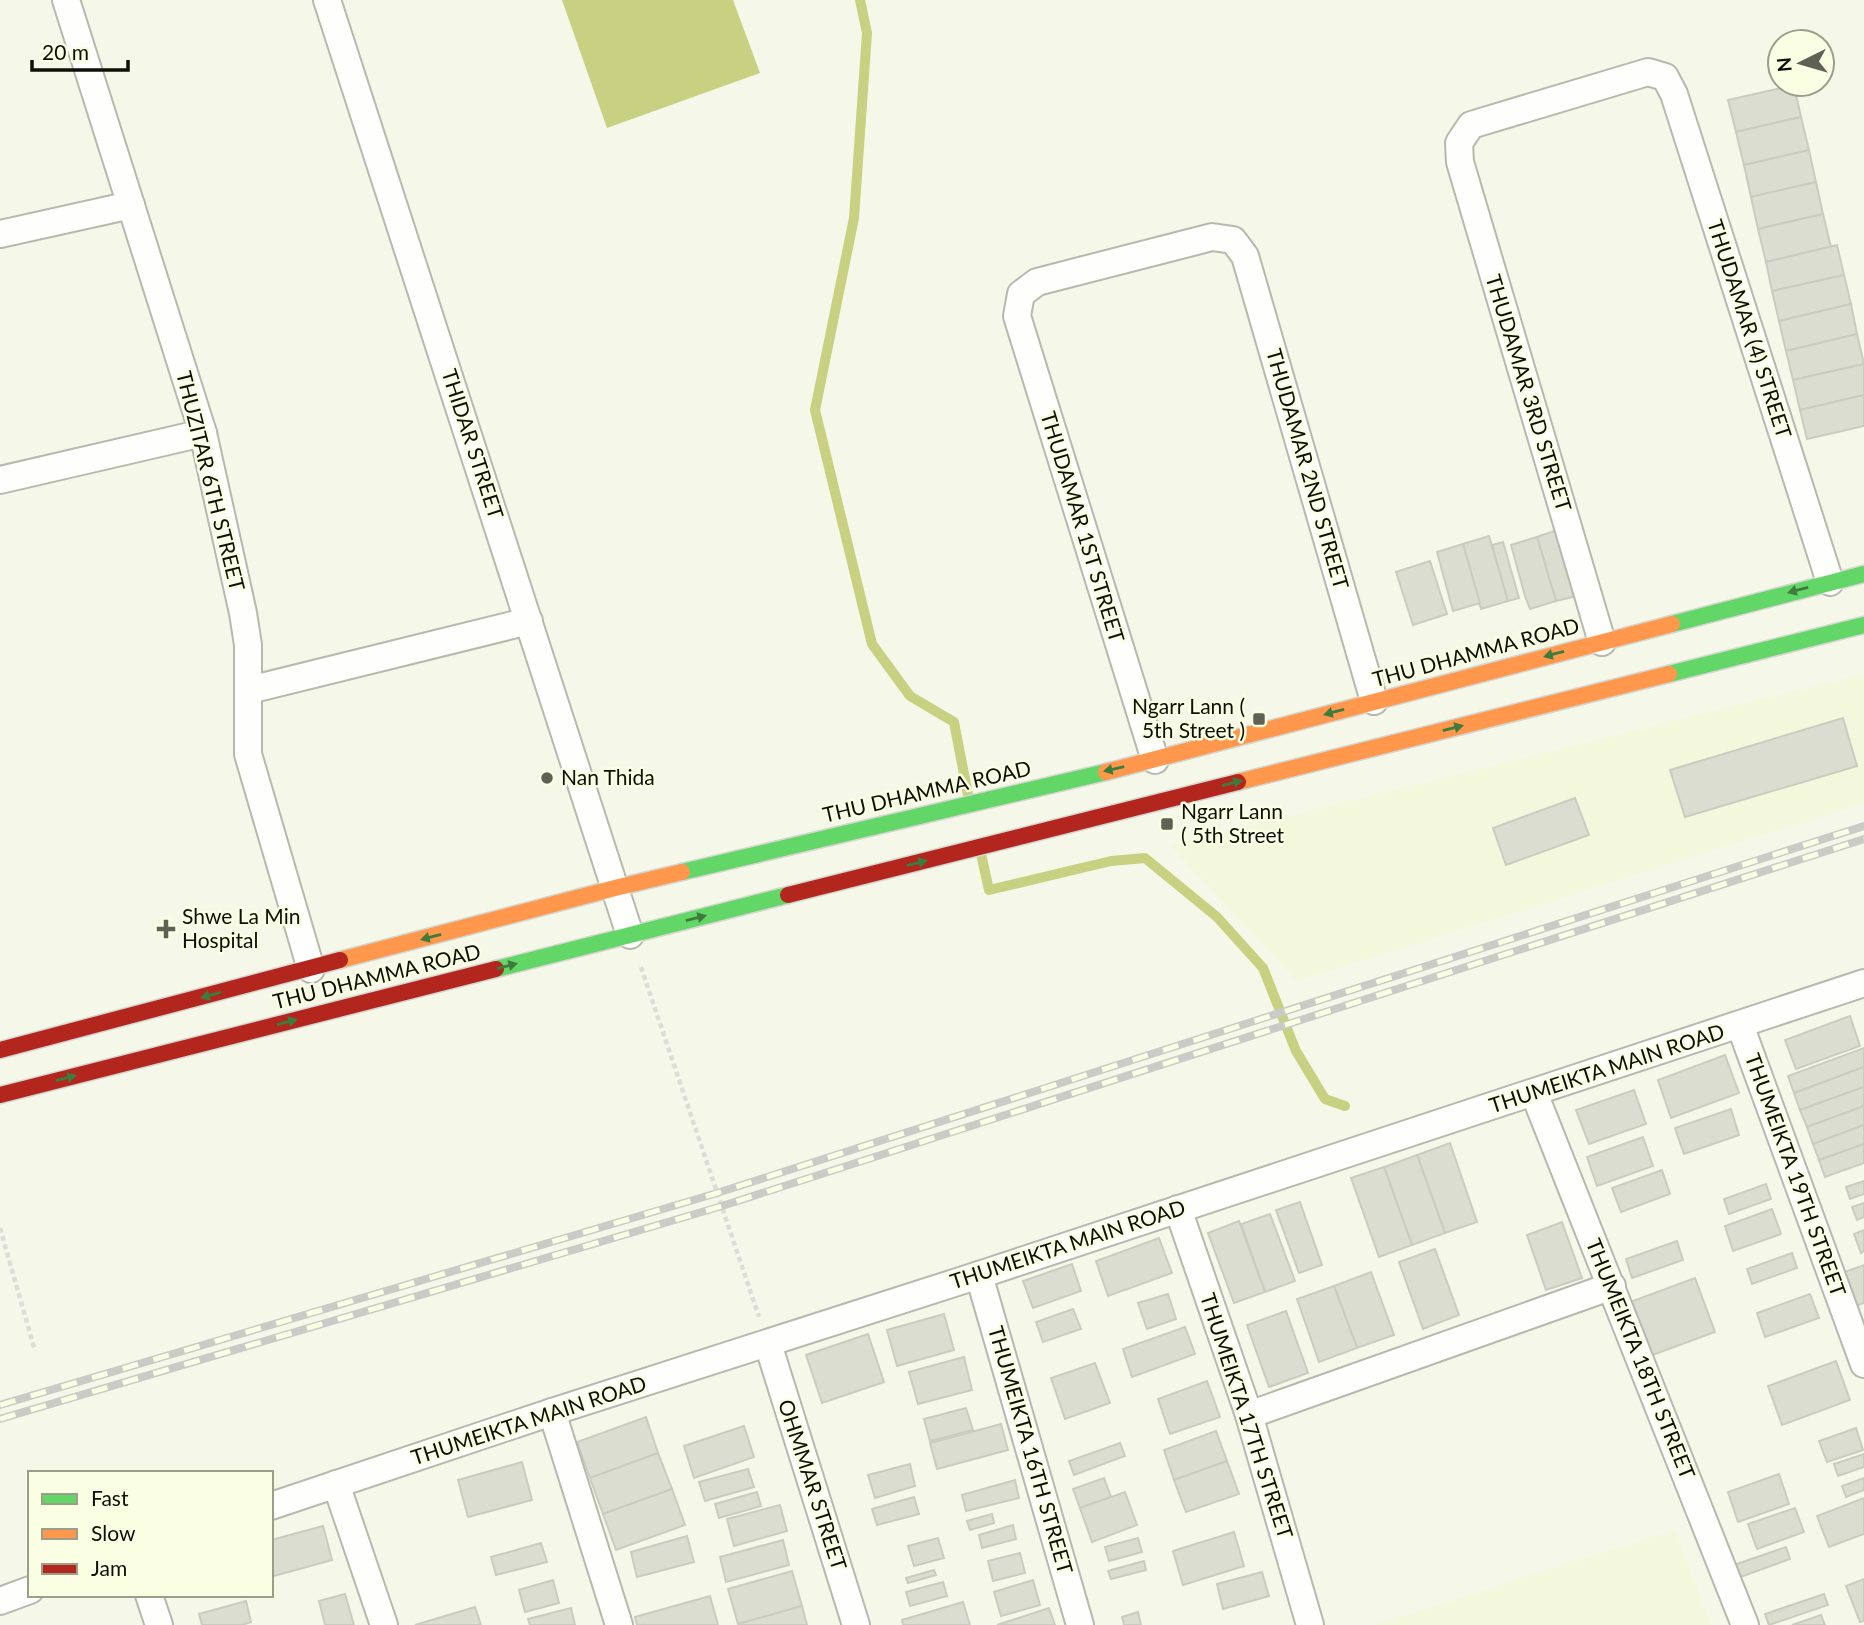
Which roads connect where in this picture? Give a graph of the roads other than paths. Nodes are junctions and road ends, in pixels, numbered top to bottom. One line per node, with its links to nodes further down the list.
1 (66, 0): 4 (street, THUZITAR 6TH STREET)
2 (327, 0): 11 (street, THIDAR STREET)
3 (1665, 77): 10 (street, THUDAMAR (4) STREET); 13 (street, THUDAMAR 3RD STREET)
4 (131, 205): 5 (street); 7 (street, THUZITAR 6TH STREET)
5 (0, 234)
6 (1233, 240): 15 (street, THUDAMAR 2ND STREET); 16 (street, THUDAMAR 1ST STREET)
7 (202, 433): 8 (street); 14 (street, THUZITAR 6TH STREET)
8 (0, 480)
9 (1864, 574): 10 (main road, THU DHAMMA ROAD)
10 (1830, 582): 13 (main road, THU DHAMMA ROAD, one-way to 13)
11 (529, 621): 14 (street); 17 (street, THIDAR STREET)
12 (1864, 625): 18 (main road, THU DHAMMA ROAD, one-way to 12)
13 (1602, 642): 15 (main road, THU DHAMMA ROAD, one-way to 15)
14 (249, 690): 19 (street, THUZITAR 6TH STREET)
15 (1374, 701): 16 (main road, THU DHAMMA ROAD, one-way to 16)
16 (1155, 760): 17 (main road, THU DHAMMA ROAD, one-way to 17)
17 (615, 888): 18 (street, THIDAR STREET); 19 (main road, THU DHAMMA ROAD, one-way to 19)
18 (630, 934): 24 (main road, THU DHAMMA ROAD, one-way to 18)
19 (311, 969): 21 (main road, THU DHAMMA ROAD, one-way to 21)
20 (1864, 983): 22 (street, THUMEIKTA MAIN ROAD)
21 (137, 1014): 23 (main road, THU DHAMMA ROAD); 24 (street)
22 (1740, 1025): 25 (street, THUMEIKTA MAIN ROAD); 31 (street, THUMEIKTA 19TH STREET)
23 (0, 1050)
24 (146, 1058): 26 (main road, THU DHAMMA ROAD, one-way to 24)
25 (1534, 1093): 27 (street, THUMEIKTA MAIN ROAD); 29 (street, THUMEIKTA 18TH STREET)
26 (0, 1095)
27 (1178, 1209): 28 (street, THUMEIKTA MAIN ROAD); 33 (street, THUMEIKTA 17TH STREET)
28 (979, 1275): 30 (street, THUMEIKTA MAIN ROAD); 43 (street, THUMEIKTA 16TH STREET)
29 (1612, 1286): 33 (street); 45 (street, THUMEIKTA 18TH STREET)
30 (768, 1344): 32 (street, THUMEIKTA MAIN ROAD); 42 (street, OHMMAR STREET)
31 (1864, 1364)
32 (552, 1412): 34 (street, THUMEIKTA MAIN ROAD); 41 (street)
33 (1250, 1415): 44 (street, THUMEIKTA 17TH STREET)
34 (336, 1484): 35 (street, THUMEIKTA MAIN ROAD); 40 (street)
35 (273, 1505)
36 (28, 1591): 38 (street)
37 (150, 1597): 39 (street)
38 (0, 1601)
39 (159, 1625)
40 (384, 1625)
41 (618, 1625)
42 (856, 1625)
43 (1080, 1625)
44 (1310, 1625)
45 (1745, 1625)

